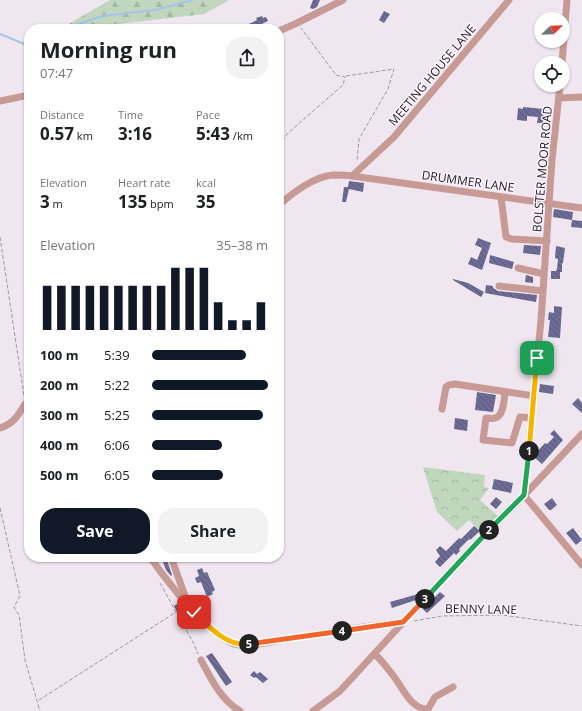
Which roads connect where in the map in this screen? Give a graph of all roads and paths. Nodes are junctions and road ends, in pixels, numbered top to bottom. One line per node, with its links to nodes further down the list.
1 (343, 0): 4 (street)
2 (509, 0): 15 (street, MEETING HOUSE LANE)
3 (567, 0): 6 (street)
4 (297, 23): 5 (street); 7 (path)
5 (284, 29)
6 (563, 56)
7 (345, 76): 13 (path); 14 (path)
8 (559, 92): 10 (street, BOLSTER MOOR ROAD)
9 (24, 96): 12 (street)
10 (559, 98): 11 (street, BOLSTER MOOR ROAD); 18 (street, BOLSTER MOOR ROAD)
11 (582, 98)
12 (0, 101)
13 (284, 139)
14 (357, 160)
15 (352, 176): 16 (street, DRUMMER LANE); 17 (street, DRUMMER LANE)
16 (501, 197): 18 (street, DRUMMER LANE); 21 (street, BOLSTER MOOR ROAD)
17 (284, 201)
18 (549, 203): 19 (street, DRUMMER LANE); 21 (street, BOLSTER MOOR ROAD)
19 (582, 208)
20 (0, 237): 26 (path)
21 (547, 242): 23 (street, BOLSTER MOOR ROAD)
22 (518, 268): 23 (street)
23 (544, 274): 25 (street, BOLSTER MOOR ROAD)
24 (499, 286): 25 (street)
25 (543, 291): 28 (street, BOLSTER MOOR ROAD)
26 (24, 385)
27 (505, 392): 28 (street); 30 (street); 31 (street)
28 (534, 396): 31 (street, BOLSTER MOOR ROAD)
29 (24, 408): 32 (street)
30 (442, 408)
31 (532, 418): 34 (street, BOLSTER MOOR ROAD)
32 (0, 428)
33 (582, 434): 34 (street)
34 (524, 495): 38 (street); 42 (street)
35 (0, 508): 47 (path)
36 (154, 562): 40 (street)
37 (173, 562): 40 (street)
38 (582, 565)
39 (160, 583): 41 (path)
40 (188, 604): 42 (street)
41 (176, 612): 45 (path); 47 (path)
42 (403, 622): 43 (path, BENNY LANE); 44 (street)
43 (582, 626)
44 (375, 654): 46 (street); 50 (street)
45 (201, 660): 49 (street)
46 (453, 687)
47 (38, 700): 48 (path)
48 (41, 710)
49 (240, 711)
50 (313, 711)

